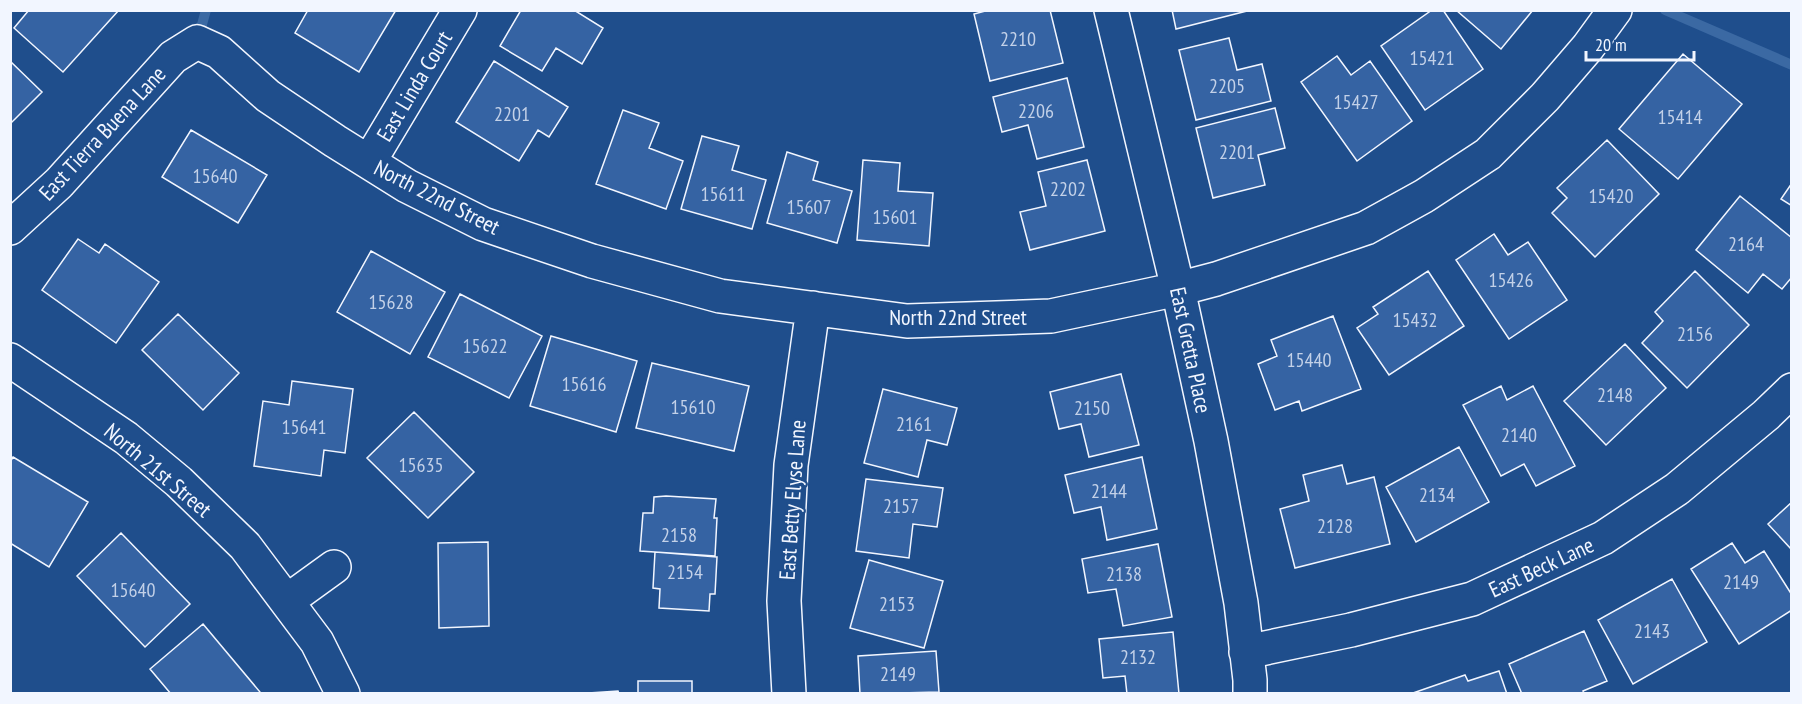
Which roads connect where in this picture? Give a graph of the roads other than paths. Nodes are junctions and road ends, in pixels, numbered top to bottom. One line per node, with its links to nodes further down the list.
1 (460, 10): 5 (street, East Linda Court)
2 (1111, 10): 7 (street, East Gretta Place)
3 (1615, 10): 7 (street, North 22nd Street)
4 (197, 42): 5 (street, North 22nd Street); 6 (street, East Tierra Buena Lane)
5 (369, 162): 8 (street, North 22nd Street)
6 (10, 228)
7 (1178, 289): 8 (street, North 22nd Street); 13 (street, East Gretta Place)
8 (813, 308): 15 (street, East Betty Elyse Lane)
9 (10, 360): 12 (street, North 21st Street)
10 (1791, 390): 13 (street, East Beck Lane)
11 (334, 567): 12 (street)
12 (287, 601): 14 (street, North 21st Street)
13 (1246, 652): 16 (street, East Gretta Place)
14 (343, 693)
15 (789, 693)
16 (1250, 693)

